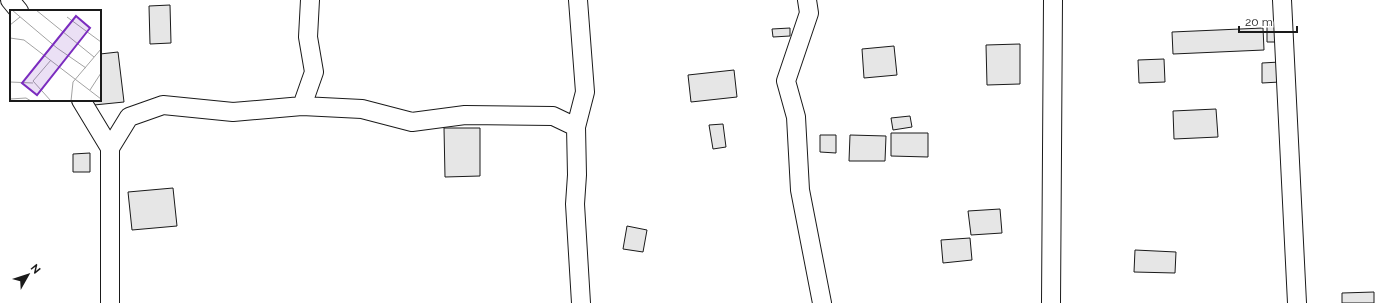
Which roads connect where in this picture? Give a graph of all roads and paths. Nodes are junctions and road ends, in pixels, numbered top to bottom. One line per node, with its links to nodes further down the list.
1 (10, 0): 7 (street)
2 (310, 0): 9 (street)
3 (578, 0): 10 (street)
4 (807, 0): 14 (street)
5 (1053, 0): 15 (street)
6 (1282, 0): 16 (street)
7 (18, 10)
8 (82, 101): 11 (street)
9 (302, 106): 10 (street); 11 (street)
10 (576, 127): 13 (street)
11 (110, 148): 12 (street)
12 (110, 303)
13 (581, 303)
14 (822, 303)
15 (1051, 303)
16 (1297, 303)

